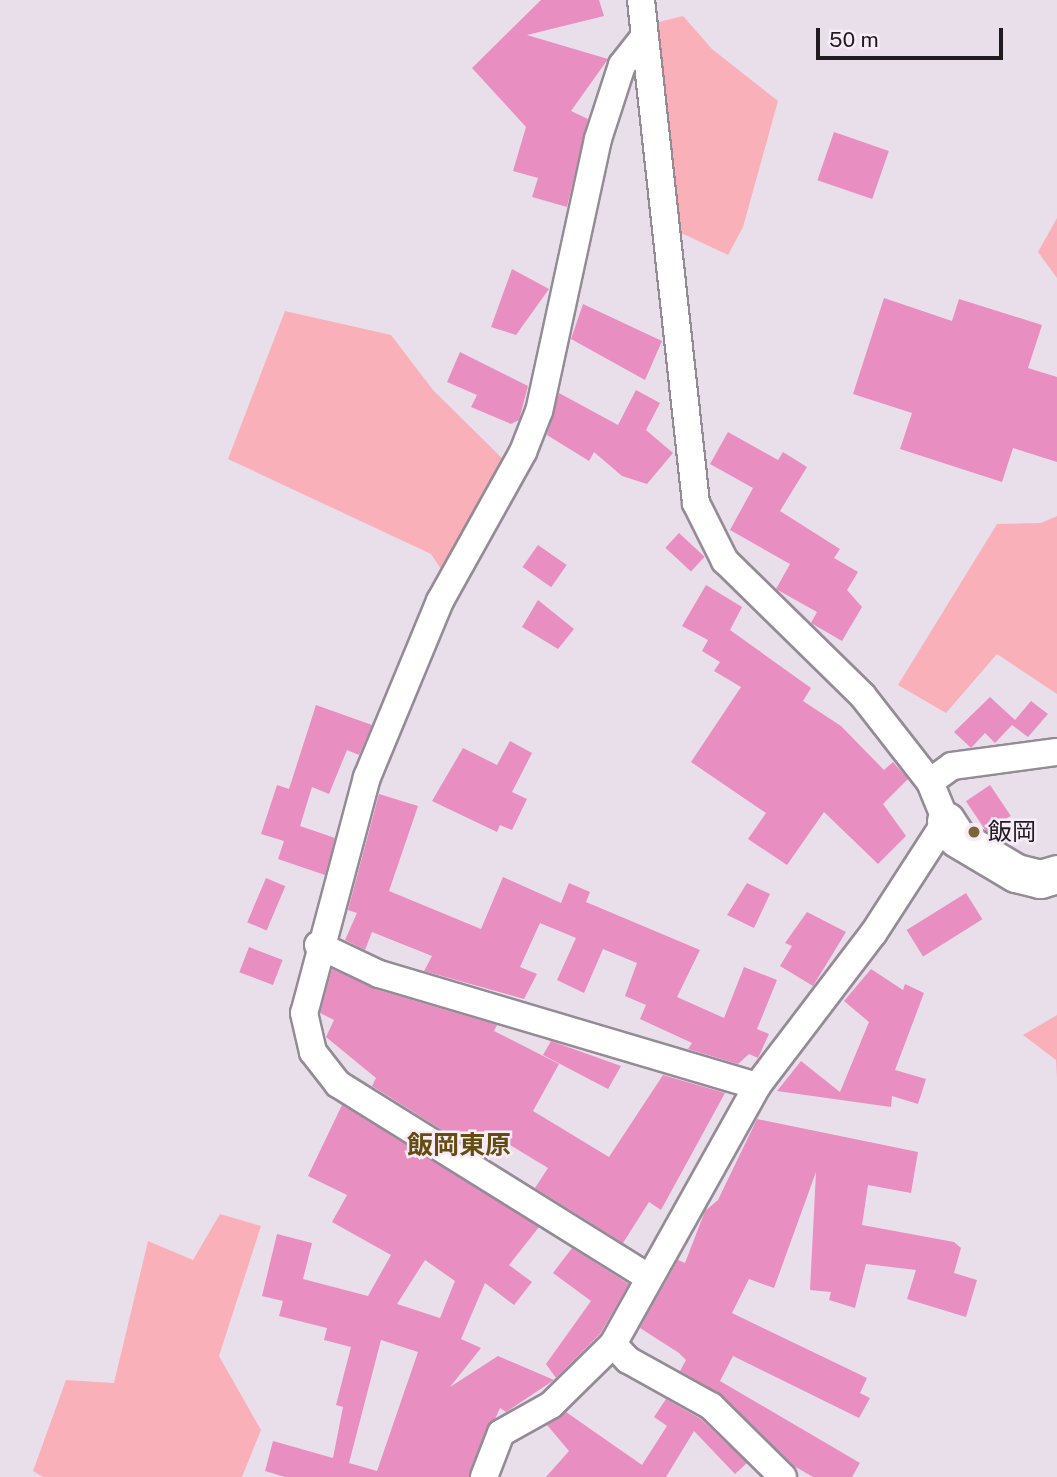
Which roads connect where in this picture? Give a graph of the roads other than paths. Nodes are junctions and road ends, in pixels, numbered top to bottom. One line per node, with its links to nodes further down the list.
1 (640, 0): 2 (street)
2 (644, 37): 4 (street); 7 (street)
3 (1057, 752): 4 (street)
4 (930, 782): 5 (street)
5 (946, 821): 6 (street); 8 (street)
6 (1057, 874)
7 (318, 945): 8 (street); 9 (street)
8 (757, 1086): 9 (street)
9 (647, 1276): 10 (street)
10 (613, 1344): 11 (street); 12 (street)
11 (484, 1477)
12 (783, 1477)

